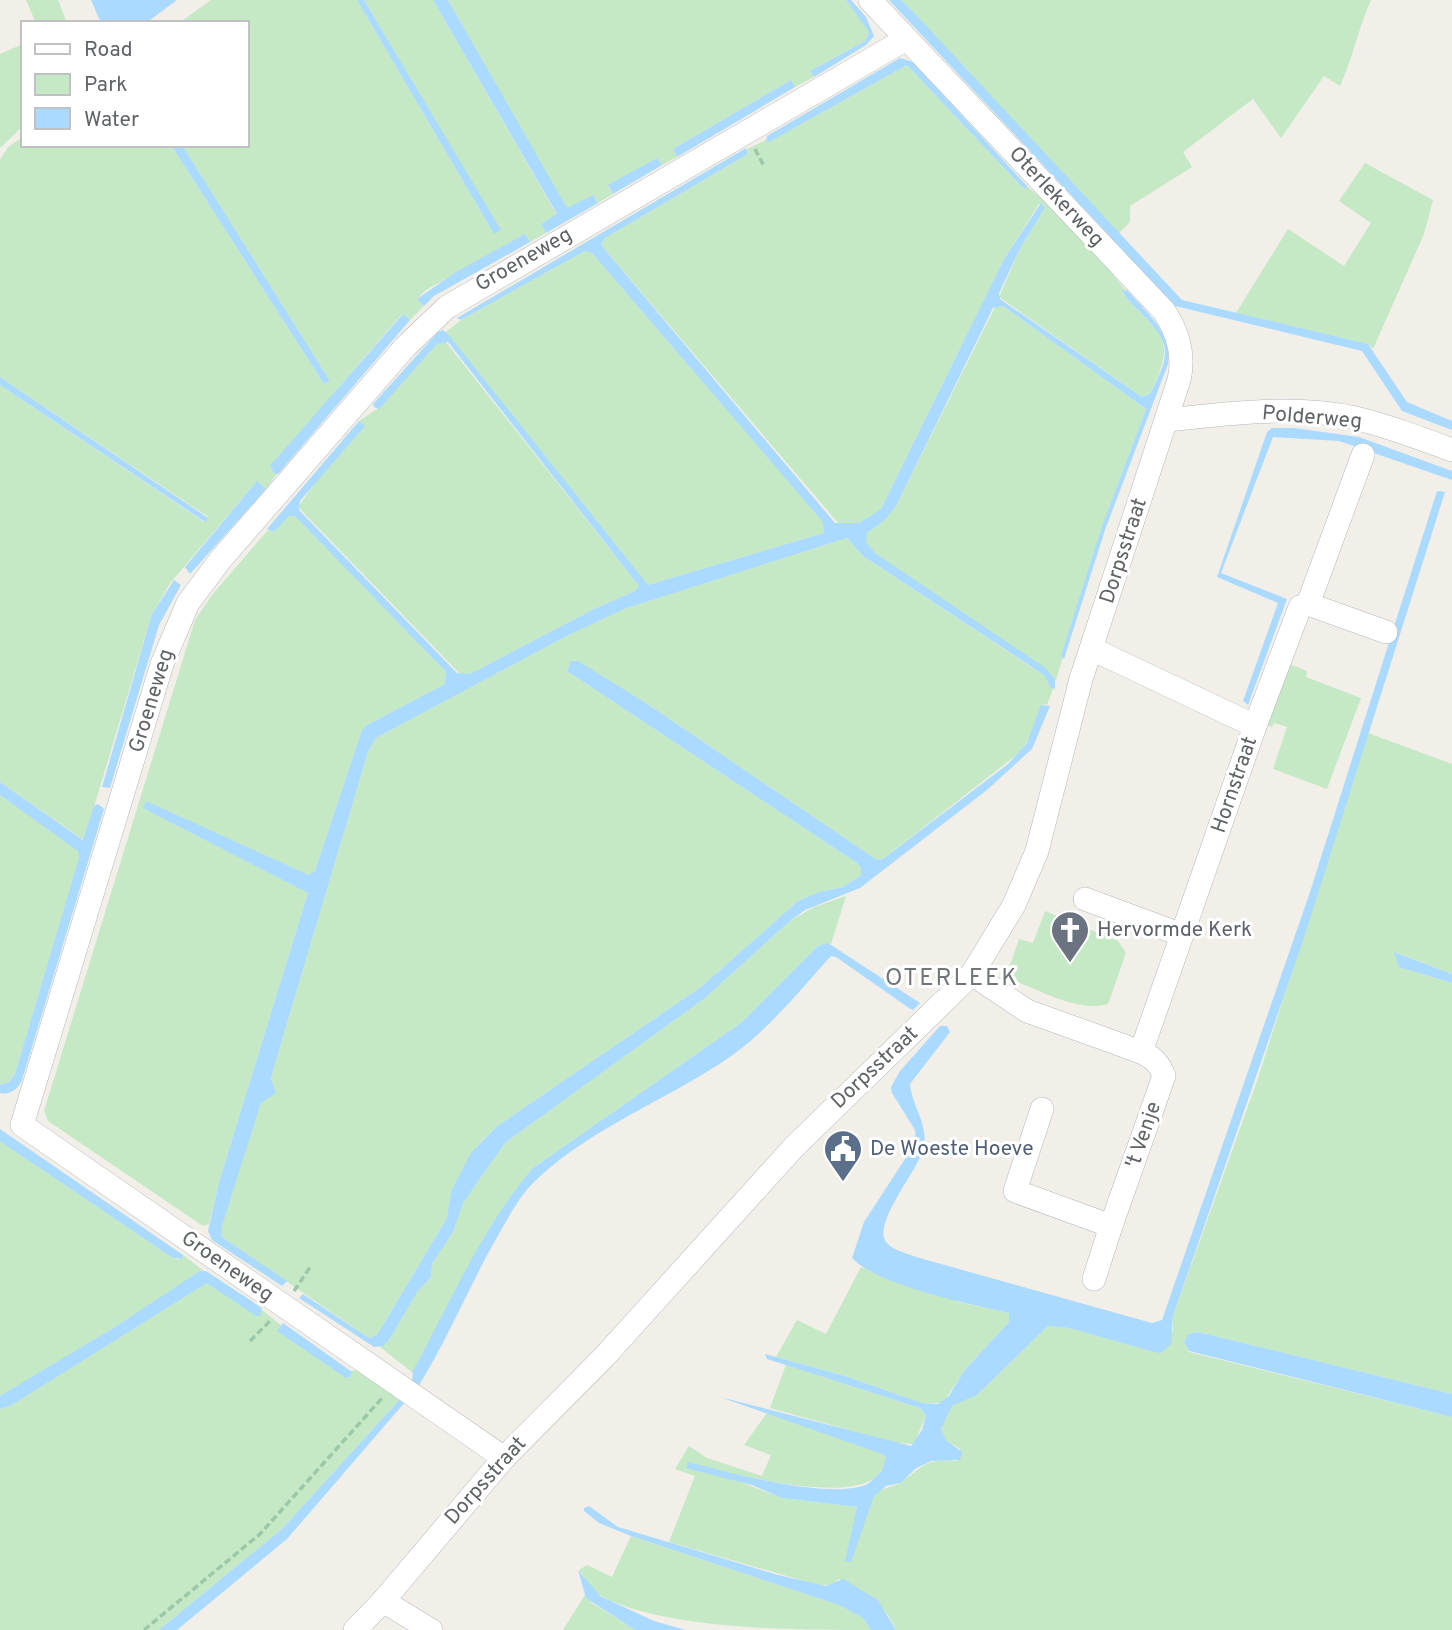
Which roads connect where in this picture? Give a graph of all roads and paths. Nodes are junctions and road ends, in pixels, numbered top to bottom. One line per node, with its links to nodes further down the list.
1 (870, 0): 2 (street, Oterlekerweg)
2 (906, 39): 3 (street, Oterlekerweg); 17 (street, Groeneweg)
3 (1168, 420): 4 (street, Polderweg); 8 (street, Dorpsstraat)
4 (1452, 450)
5 (1363, 455): 6 (street)
6 (1308, 604): 7 (street); 9 (street)
7 (1387, 632)
8 (1091, 649): 9 (street, Hornstraat); 12 (street, Dorpsstraat)
9 (1255, 726): 11 (street, Hornstraat)
10 (1084, 899): 11 (street)
11 (1182, 935): 13 (street, Hornstraat)
12 (972, 974): 13 (street, 't Venje); 18 (street, Dorpsstraat)
13 (1141, 1052): 15 (street, 't Venje)
14 (1042, 1109): 15 (street)
15 (1111, 1226): 16 (street)
16 (1094, 1279)
17 (397, 1382): 18 (street, Groeneweg); 20 (path)
18 (504, 1458): 19 (street, Dorpsstraat)
19 (383, 1601): 21 (street, Dorpsstraat); 22 (street)
20 (144, 1630)
21 (355, 1630)
22 (431, 1630)

